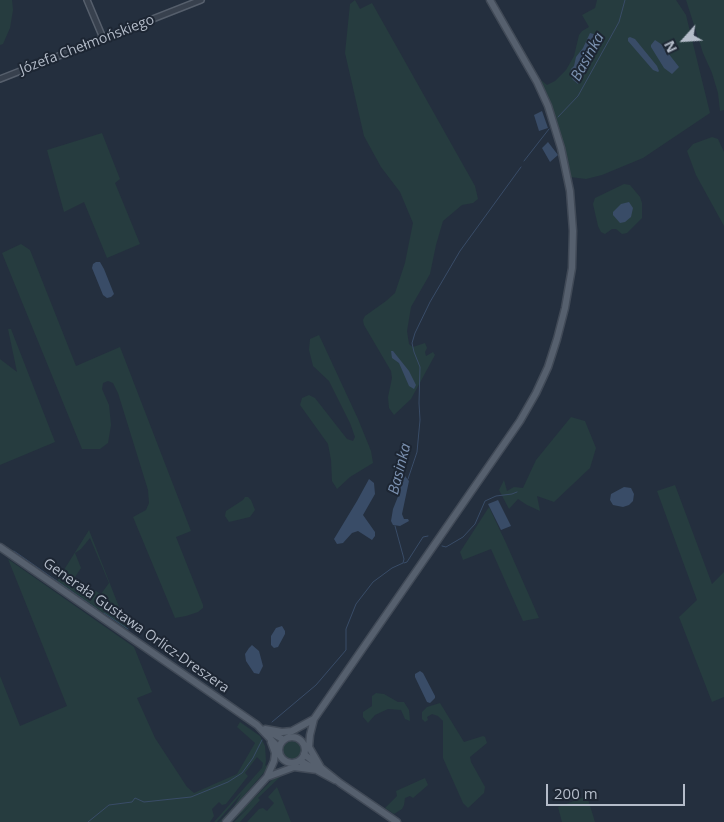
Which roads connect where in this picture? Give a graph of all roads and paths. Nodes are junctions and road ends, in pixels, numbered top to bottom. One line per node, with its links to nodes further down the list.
1 (87, 0): 4 (street)
2 (201, 0): 4 (street, Józefa Chełmońskiego)
3 (490, 0): 7 (main road)
4 (103, 38): 5 (street, Józefa Chełmońskiego)
5 (0, 79)
6 (0, 547): 8 (main road, Generała Gustawa Orlicz-Dreszera)
7 (312, 721): 8 (main road); 9 (main road); 11 (main road); 16 (main road)
8 (264, 731): 10 (main road, Generała Gustawa Orlicz-Dreszera); 12 (main road, Generała Gustawa Orlicz-Dreszera); 17 (main road)
9 (292, 738): 10 (main road); 11 (main road)
10 (284, 740): 12 (main road)
11 (303, 744): 13 (main road)
12 (280, 751): 15 (main road); 17 (main road)
13 (304, 754): 14 (main road); 16 (main road)
14 (300, 761): 15 (main road); 16 (main road)
15 (288, 763): 17 (main road)
16 (318, 768): 17 (main road); 19 (main road)
17 (270, 774): 18 (main road)
18 (226, 822)
19 (397, 822)

